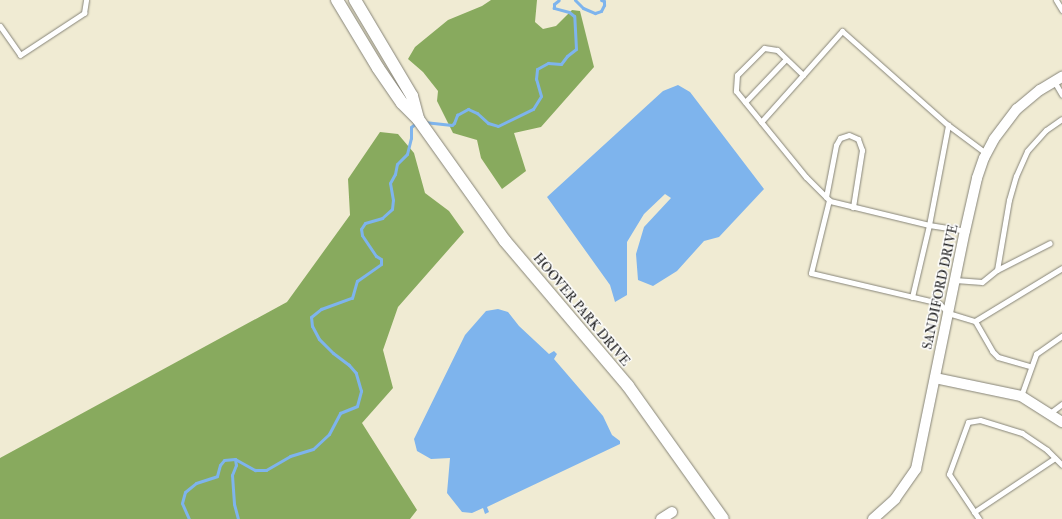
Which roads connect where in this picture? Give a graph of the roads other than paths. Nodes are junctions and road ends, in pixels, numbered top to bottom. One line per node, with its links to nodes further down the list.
1 (86, 0): 6 (lane)
2 (337, 0): 12 (street, HOOVER PARK DRIVE)
3 (355, 0): 12 (street, HOOVER PARK DRIVE)
4 (1056, 0): 5 (lane)
5 (1062, 10)
6 (0, 26)
7 (786, 59): 8 (lane); 11 (lane); 11 (lane)
8 (803, 75): 14 (lane); 15 (lane)
9 (1058, 79): 10 (lane); 16 (street, SANDIFORD DRIVE)
10 (1062, 95)
11 (745, 102): 14 (lane)
12 (418, 119): 40 (street, HOOVER PARK DRIVE)
13 (1062, 119): 23 (lane)
14 (761, 122): 17 (lane)
15 (948, 125): 16 (lane); 19 (lane)
16 (987, 154): 20 (street, SANDIFORD DRIVE)
17 (827, 198): 18 (lane); 18 (lane); 25 (lane)
18 (853, 207): 19 (lane)
19 (929, 225): 20 (lane); 25 (lane)
20 (965, 231): 24 (street, SANDIFORD DRIVE)
21 (1050, 243): 23 (lane)
22 (1062, 268): 27 (lane)
23 (997, 270): 24 (lane)
24 (955, 280): 26 (street, SANDIFORD DRIVE)
25 (912, 297): 26 (lane)
26 (948, 313): 27 (lane); 30 (street, SANDIFORD DRIVE)
27 (975, 320): 29 (lane)
28 (1062, 336): 29 (lane)
29 (1030, 366): 31 (lane)
30 (935, 378): 31 (street); 41 (street, SANDIFORD DRIVE)
31 (1020, 396): 33 (street)
32 (1062, 404): 33 (lane)
33 (1050, 413): 34 (street)
34 (1062, 422)
35 (1055, 458): 36 (lane); 38 (lane); 38 (lane)
36 (1062, 465)
37 (672, 512): 39 (street)
38 (974, 512): 42 (lane)
39 (661, 519)
40 (723, 519)
41 (873, 519)
42 (979, 519)

